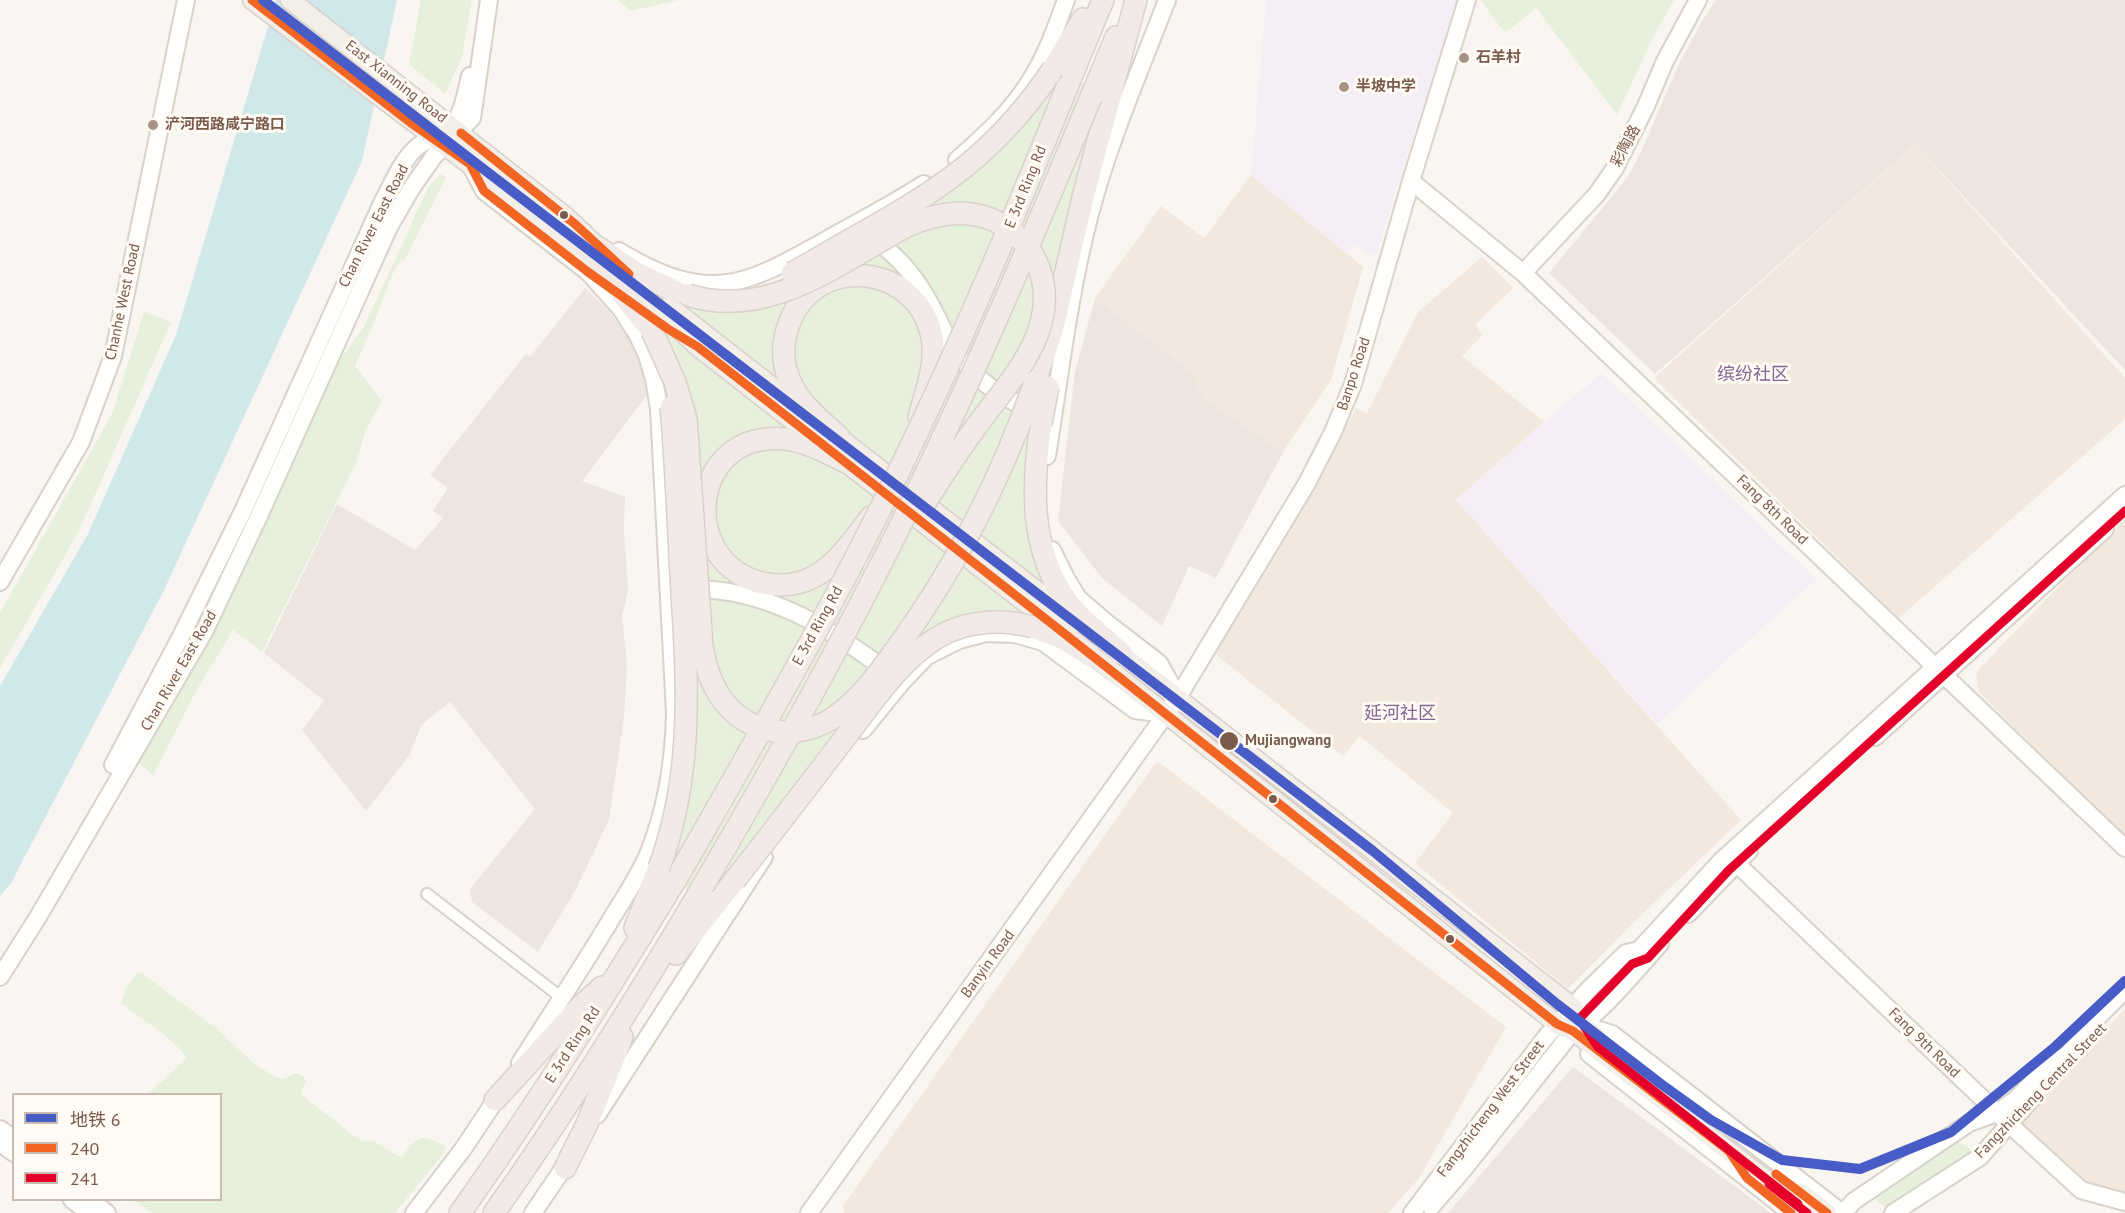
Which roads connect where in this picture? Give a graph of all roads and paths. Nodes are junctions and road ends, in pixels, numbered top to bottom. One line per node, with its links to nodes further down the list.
1 (186, 0): 31 (street, Chanhe West Road)
2 (252, 0): 14 (main road, East Xianning Road)
3 (290, 0): 13 (main road, East Xianning Road)
4 (489, 0): 13 (street, Chan River East Road)
5 (1066, 0): 17 (street)
6 (1094, 0): 20 (highway, bridge)
7 (1103, 0): 26 (highway, E 3rd Ring Rd, bridge)
8 (1131, 0): 32 (highway, E 3rd Ring Rd, bridge)
9 (1136, 0): 23 (highway)
10 (1167, 0): 24 (street)
11 (1467, 0): 15 (street, Banpo Road)
12 (1698, 0): 19 (street, 彩陶路)
13 (455, 129): 14 (street, Chan River East Road); 16 (main road, East Xianning Road)
14 (438, 141): 18 (main road, East Xianning Road); 43 (street, Chan River East Road); 45 (street, Chan River East Road)
15 (1411, 181): 19 (street, Fang 8th Road); 38 (street, Banpo Road)
16 (575, 224): 17 (street); 18 (main road, East Xianning Road)
17 (852, 225): 24 (street)
18 (591, 259): 20 (highway); 21 (highway); 22 (main road, East Xianning Road); 25 (main road, East Xianning Road); 33 (street)
19 (1523, 273): 36 (street, Fang 8th Road)
20 (683, 293): 32 (highway, bridge)
21 (641, 317): 22 (main road); 23 (highway, bridge); 44 (highway, bridge)
22 (698, 347): 27 (main road, East Xianning Road)
23 (1041, 385): 24 (highway, bridge)
24 (1047, 418): 34 (highway); 38 (street)
25 (839, 437): 26 (highway, bridge); 34 (main road, East Xianning Road)
26 (914, 438): 29 (highway, E 3rd Ring Rd, bridge)
27 (846, 462): 29 (highway, bridge); 35 (main road, East Xianning Road)
28 (2125, 495): 36 (street, Fangzhicheng West Street)
29 (881, 505): 44 (highway, E 3rd Ring Rd, bridge)
30 (2125, 510): 36 (street, Fangzhicheng West Street)
31 (0, 582)
32 (870, 586): 48 (highway, E 3rd Ring Rd, bridge)
33 (669, 590): 37 (street); 47 (street)
34 (1122, 654): 38 (main road, East Xianning Road)
35 (1092, 656): 39 (main road, East Xianning Road); 48 (highway, bridge)
36 (1940, 671): 40 (street, Fang 8th Road); 41 (street, Fangzhicheng West Street); 50 (street, Fangzhicheng West Street)
37 (902, 682): 39 (street); 55 (street)
38 (1178, 697): 39 (street, Banpo Road); 50 (main road, East Xianning Road)
39 (1165, 714): 51 (main road, East Xianning Road); 66 (street, Banyin Road)
40 (2125, 848)
41 (1736, 863): 51 (street, Fangzhicheng West Street); 53 (street, Fang 9th Road)
42 (427, 894): 47 (street)
43 (0, 957)
44 (620, 972): 52 (highway); 63 (highway, E 3rd Ring Rd)
45 (0, 977)
46 (2125, 990): 53 (street, Fangzhicheng Central Street)
47 (562, 998): 52 (street)
48 (633, 1005): 55 (highway); 64 (highway, E 3rd Ring Rd)
49 (2125, 1005): 53 (street, Fangzhicheng Central Street)
50 (1573, 1007): 51 (main road, East Xianning Road)
51 (1571, 1027): 54 (main road, East Xianning Road); 56 (street); 67 (street, Fangzhicheng West Street); 68 (street, Fangzhicheng West Street); 71 (main road, East Xianning Road); 72 (street)
52 (495, 1100): 62 (street)
53 (2003, 1119): 59 (street, Fang 9th Road); 72 (street, Fangzhicheng Central Street); 73 (street, Fangzhicheng Central Street)
54 (1729, 1150): 56 (street); 70 (main road, East Xianning Road)
55 (565, 1168): 65 (street)
56 (1747, 1178): 69 (street)
57 (73, 1201): 60 (street)
58 (91, 1201): 61 (street)
59 (2125, 1202)
60 (90, 1213)
61 (107, 1213)
62 (414, 1213)
63 (460, 1213)
64 (494, 1213)
65 (532, 1213)
66 (809, 1213)
67 (1412, 1213)
68 (1426, 1213)
69 (1791, 1213)
70 (1809, 1213)
71 (1827, 1213)
72 (1842, 1213)
73 (1893, 1213)

